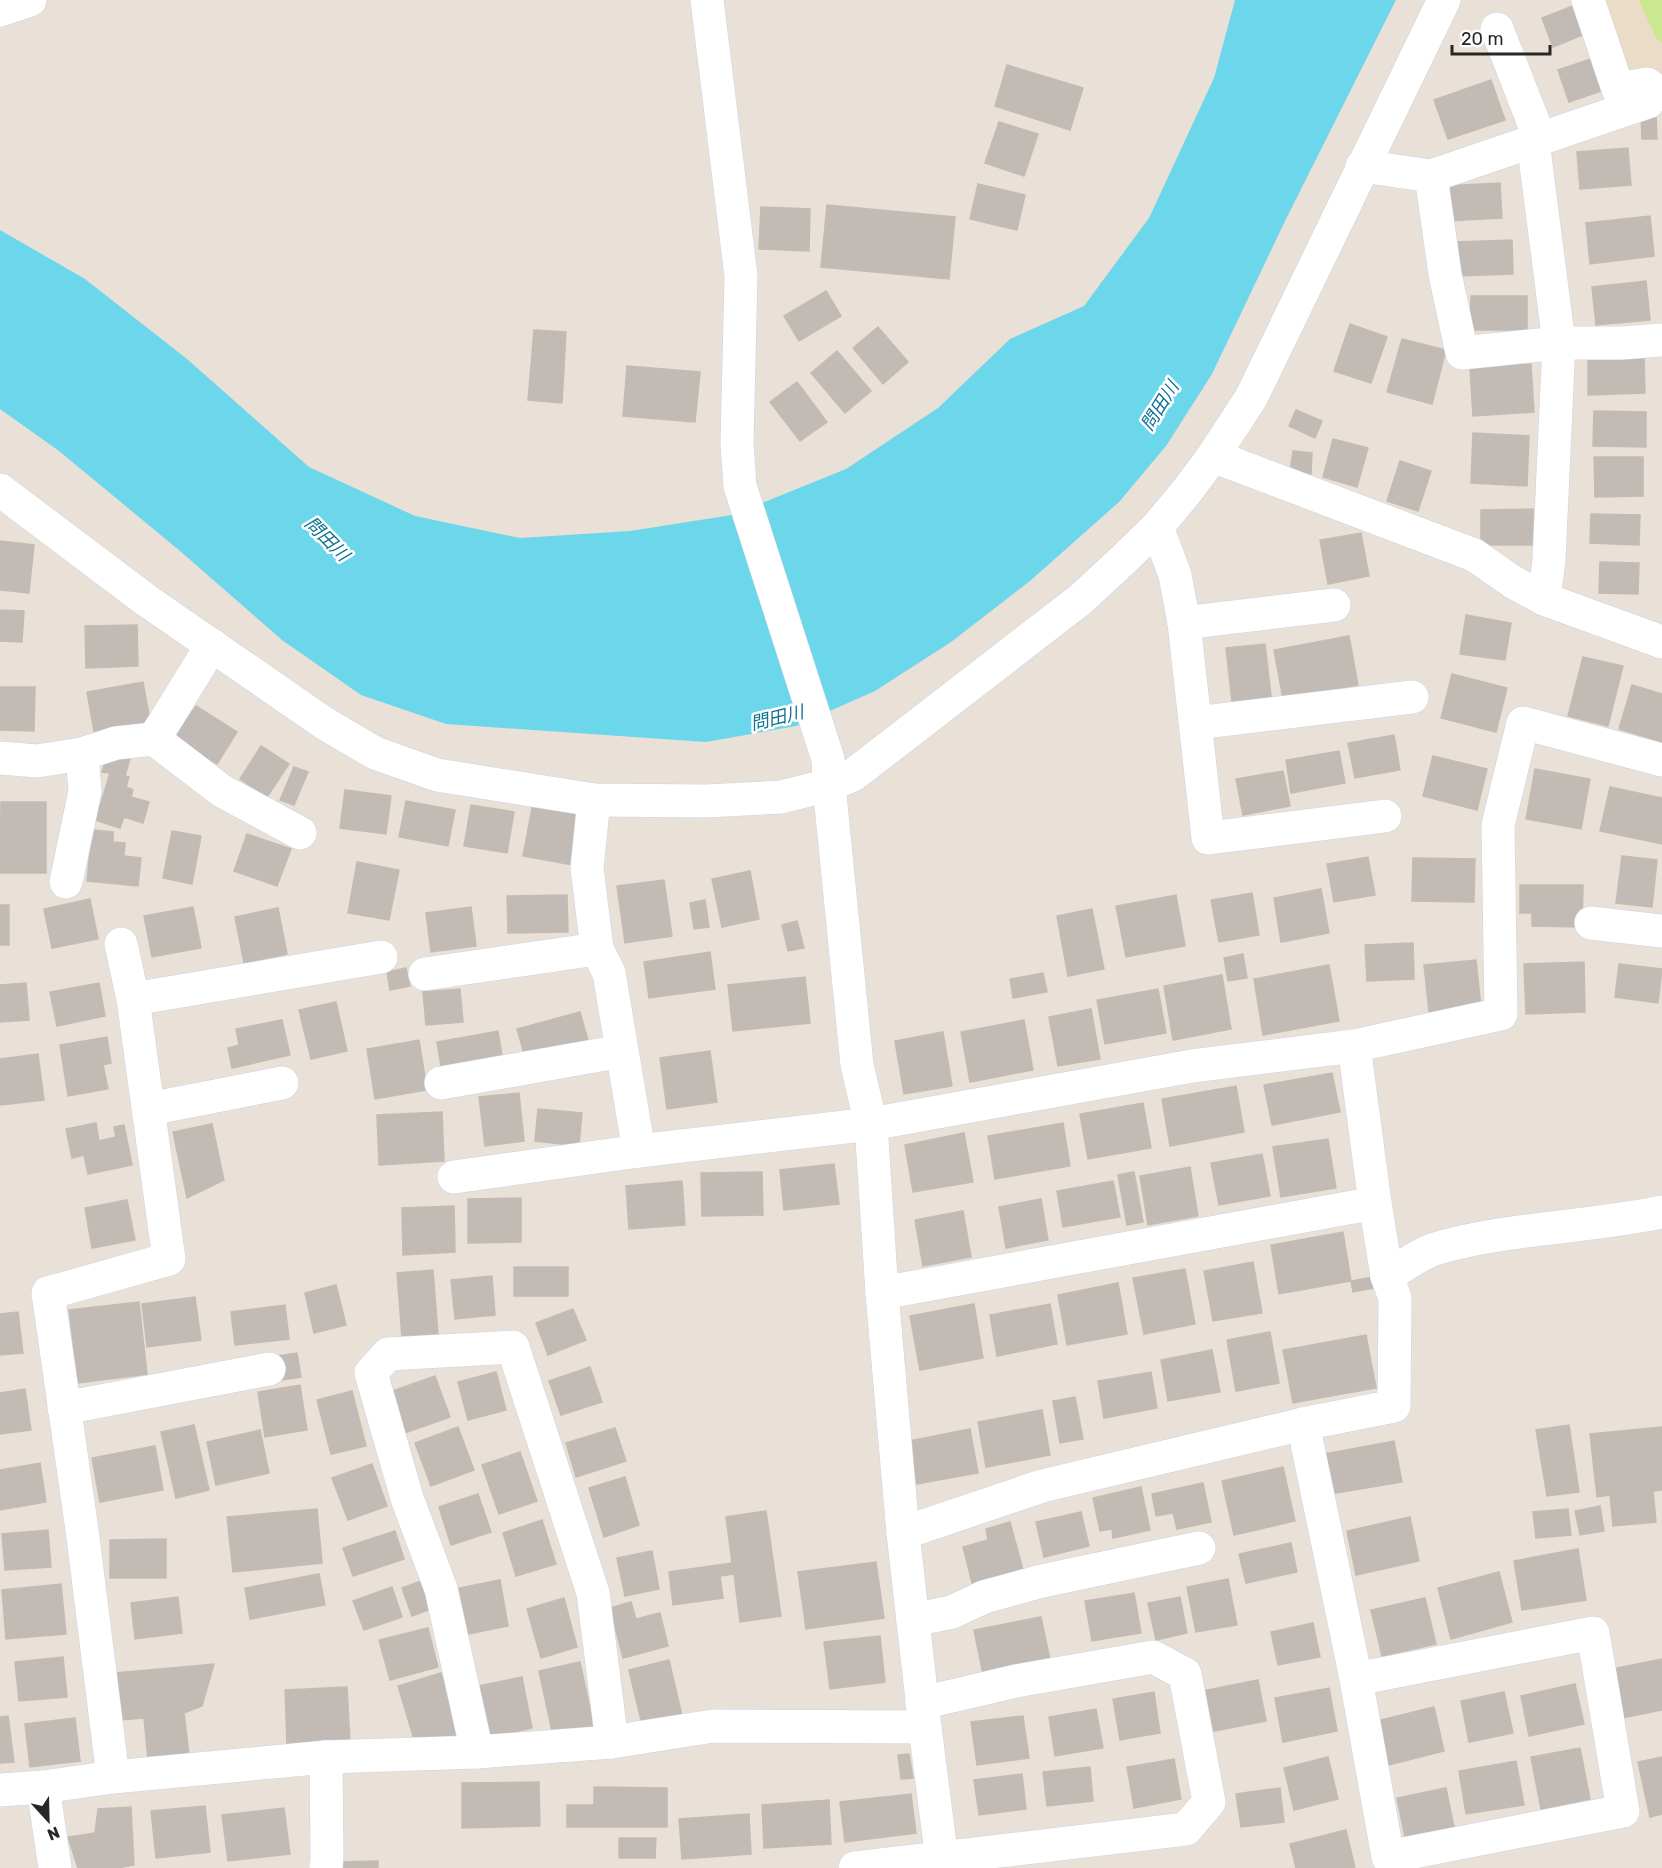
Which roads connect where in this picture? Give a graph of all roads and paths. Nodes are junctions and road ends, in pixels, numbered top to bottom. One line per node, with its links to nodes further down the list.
1 (30, 0): 5 (street)
2 (707, 0): 27 (street)
3 (1444, 0): 9 (street)
4 (1588, 0): 7 (street)
5 (0, 10)
6 (1497, 29): 8 (street)
7 (1655, 98): 8 (street)
8 (1537, 140): 10 (street); 12 (street)
9 (1362, 166): 10 (street); 13 (street)
10 (1431, 176): 12 (street)
11 (1662, 340): 12 (street)
12 (1559, 343): 16 (street)
13 (1213, 456): 15 (street); 16 (street)
14 (0, 490): 20 (street)
15 (1157, 527): 18 (street); 27 (street)
16 (1544, 599): 19 (street)
17 (1334, 605): 18 (street)
18 (1184, 623): 22 (street)
19 (1662, 642)
20 (212, 645): 23 (street); 28 (street)
21 (1412, 697): 22 (street)
22 (1197, 723): 29 (street)
23 (154, 739): 24 (street); 30 (street)
24 (82, 754): 25 (street); 31 (street)
25 (0, 758)
26 (1662, 760): 39 (street)
27 (829, 772): 28 (street); 44 (street)
28 (594, 800): 35 (street)
29 (1385, 816)
30 (300, 833)
31 (66, 882)
32 (1591, 922): 33 (street)
33 (1662, 931)
34 (121, 944): 38 (street)
35 (597, 949): 37 (street); 40 (street)
36 (381, 957): 38 (street)
37 (425, 974)
38 (133, 999): 43 (street)
39 (1354, 1046): 44 (street); 47 (street)
40 (622, 1051): 42 (street); 45 (street)
41 (282, 1083): 43 (street)
42 (441, 1083)
43 (149, 1109): 52 (street)
44 (871, 1124): 45 (street); 50 (street)
45 (639, 1151): 46 (street)
46 (454, 1177)
47 (1375, 1203): 49 (street); 50 (street)
48 (1662, 1212): 49 (street)
49 (1387, 1276): 53 (street)
50 (882, 1293): 54 (street)
51 (269, 1369): 52 (street)
52 (64, 1408): 62 (street)
53 (1303, 1424): 54 (street); 57 (street)
54 (903, 1533): 56 (street)
55 (1199, 1548): 56 (street)
56 (913, 1620): 58 (street)
57 (1356, 1679): 66 (street); 66 (street)
58 (923, 1715): 59 (street); 65 (street); 65 (street)
59 (612, 1742): 60 (street); 60 (street)
60 (477, 1752): 61 (street)
61 (326, 1757): 62 (street); 68 (street)
62 (113, 1777): 63 (street)
63 (43, 1787): 64 (street); 67 (street)
64 (0, 1790)
65 (943, 1863): 69 (street)
66 (1389, 1863)
67 (55, 1868)
68 (326, 1868)
69 (855, 1868)

